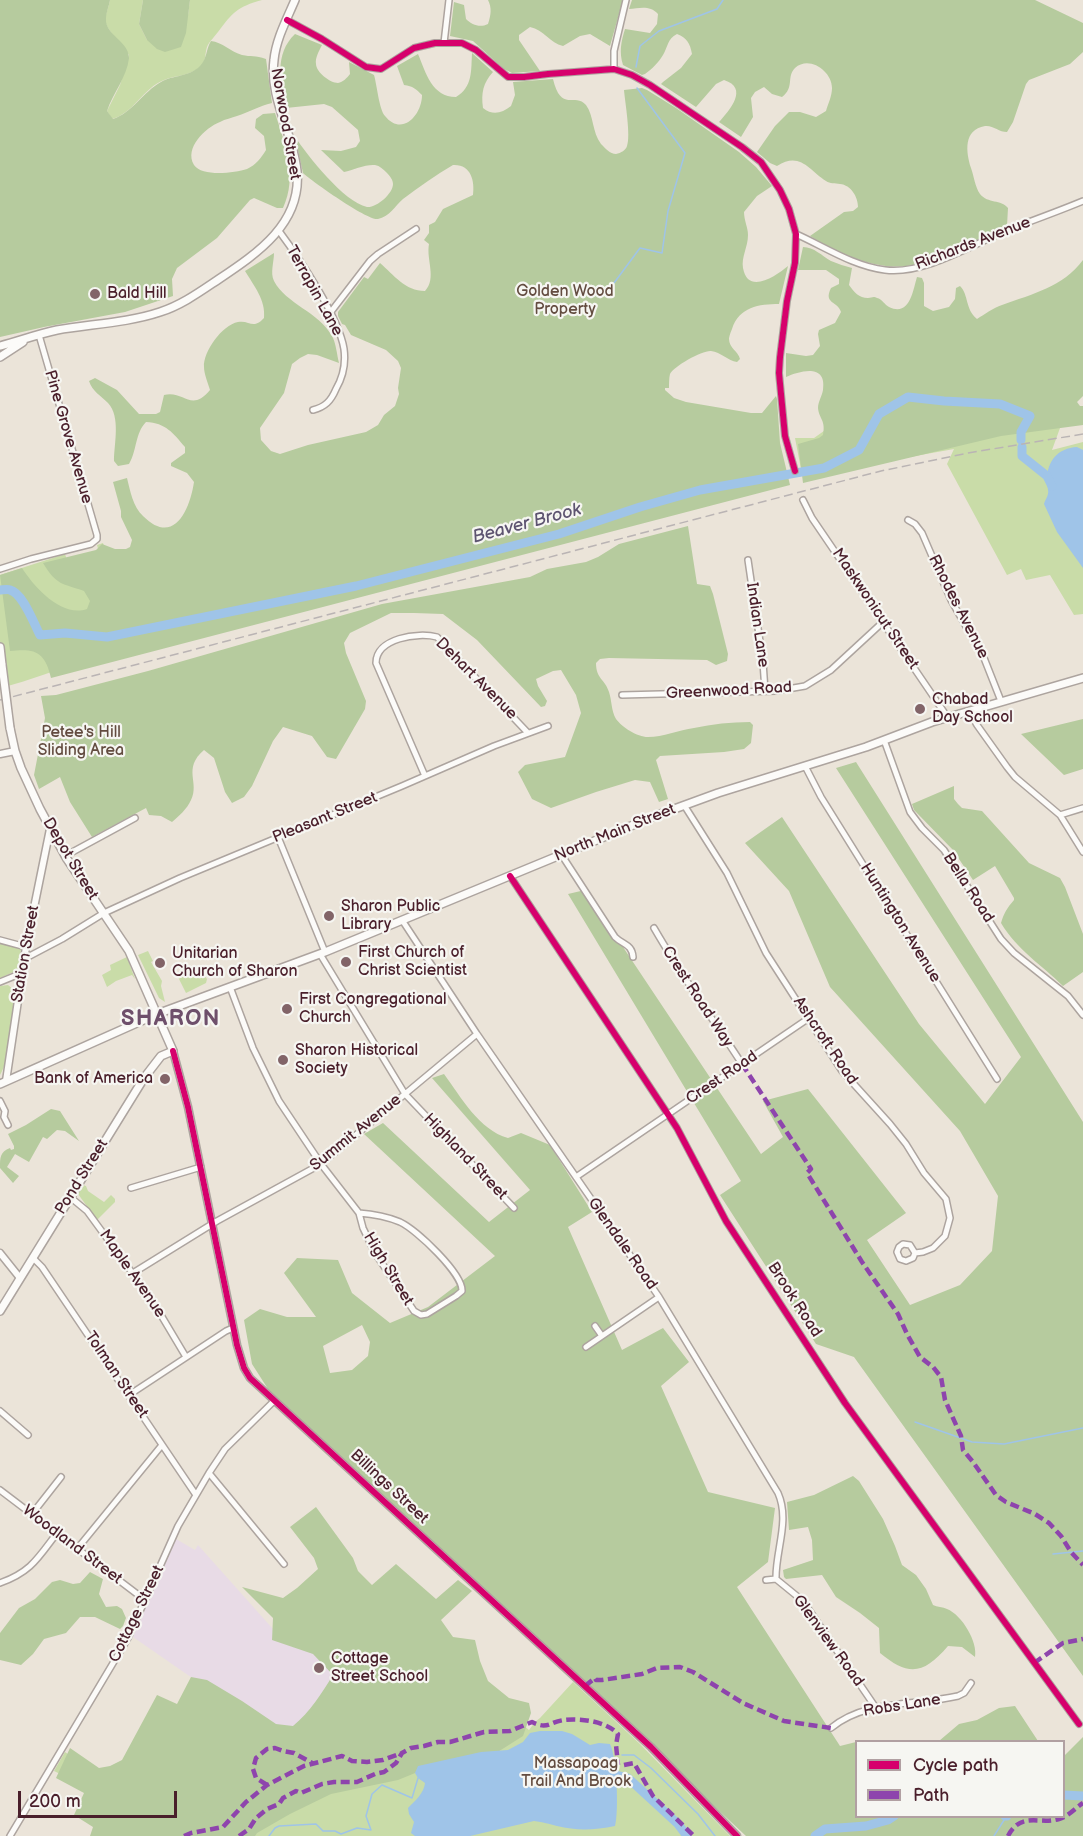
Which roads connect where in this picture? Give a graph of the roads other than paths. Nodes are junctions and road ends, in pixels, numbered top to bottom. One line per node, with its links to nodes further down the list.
1 (295, 0): 4 (main road, Norwood Street)
2 (448, 0): 5 (street)
3 (626, 0): 6 (street)
4 (287, 20): 5 (street); 9 (main road, Norwood Street)
5 (444, 43): 6 (street)
6 (614, 69): 10 (street)
7 (1083, 201): 10 (street, Richards Avenue)
8 (416, 229): 11 (street)
9 (279, 231): 11 (street, Terrapin Lane); 12 (main road, Norwood Street)
10 (796, 234): 16 (street)
11 (330, 313): 15 (street, Terrapin Lane)
12 (39, 335): 13 (main road, Norwood Street); 14 (main road, Norwood Street); 20 (street, Pine Grove Avenue)
13 (0, 346)
14 (0, 357)
15 (313, 410)
16 (795, 471)
17 (803, 500): 21 (street, Maskwonicut Street)
18 (908, 520): 26 (street, Rhodes Avenue)
19 (748, 560): 24 (street, Indian Lane)
20 (0, 569)
21 (884, 622): 24 (street, Greenwood Road); 28 (street, Maskwonicut Street)
22 (0, 647): 32 (main road, Depot Street, bridge)
23 (1083, 678): 26 (main road, North Main Street)
24 (765, 691): 25 (street, Greenwood Road)
25 (622, 695)
26 (1001, 701): 27 (main road, North Main Street)
27 (969, 711): 28 (main road, North Main Street); 38 (street)
28 (948, 718): 31 (main road, North Main Street)
29 (548, 726): 30 (street, Pleasant Street)
30 (528, 733): 35 (street, Pleasant Street); 35 (street, Dehart Avenue)
31 (884, 740): 34 (main road, North Main Street); 58 (street, Bella Road)
32 (15, 751): 33 (street); 40 (main road, Depot Street)
33 (0, 754)
34 (805, 766): 36 (main road, North Main Street); 63 (street, Huntington Avenue)
35 (425, 776): 41 (street, Pleasant Street)
36 (684, 805): 43 (main road, North Main Street); 59 (street, Ashcroft Road)
37 (1083, 808): 38 (street)
38 (1060, 815): 42 (street)
39 (135, 819): 44 (street)
40 (51, 829): 44 (main road, Depot Street); 50 (street, Station Street)
41 (278, 837): 46 (street, Pleasant Street); 51 (street, Highland Street)
42 (1083, 852)
43 (561, 854): 45 (main road, North Main Street); 52 (street)
44 (65, 856): 46 (main road, Depot Street)
45 (510, 876): 47 (main road, North Main Street); 67 (street, Brook Road)
46 (104, 913): 53 (street, Pleasant Street); 57 (main road, Depot Street)
47 (402, 920): 51 (main road, North Main Street); 60 (street, Glendale Road)
48 (654, 928): 62 (street, Crest Road Way)
49 (0, 940): 50 (street)
50 (26, 946): 53 (street, Station Street)
51 (322, 953): 56 (main road, North Main Street); 65 (street, Highland Street)
52 (633, 957)
53 (24, 959): 54 (street, Station Street)
54 (22, 973): 55 (street); 64 (street, Station Street)
55 (0, 982)
56 (230, 987): 57 (main road, North Main Street); 69 (street, High Street)
57 (157, 1014): 61 (main road, Depot Street); 64 (main road, North Main Street)
58 (1083, 1015)
59 (808, 1018): 62 (street, Crest Road); 78 (street, Ashcroft Road)
60 (477, 1034): 65 (street, Summit Avenue); 71 (street, Glendale Road)
61 (173, 1051): 70 (street, Billings Street); 73 (main road, Pond Street)
62 (742, 1064): 67 (street, Crest Road)
63 (997, 1079)
64 (3, 1082)
65 (405, 1094): 69 (street, Summit Avenue); 74 (street, Highland Street)
66 (0, 1101): 68 (street)
67 (668, 1114): 71 (street, Crest Road); 108 (street, Brook Road)
68 (8, 1125)
69 (321, 1164): 75 (street, High Street); 76 (street, Summit Avenue)
70 (201, 1167): 72 (street); 76 (street, Billings Street)
71 (576, 1177): 82 (street, Glendale Road)
72 (131, 1188)
73 (70, 1197): 79 (main road, Pond Street); 80 (street, Maple Avenue)
74 (514, 1208)
75 (359, 1213): 75 (street, High Street)
76 (213, 1224): 80 (street, Summit Avenue); 85 (street, Billings Street)
77 (0, 1253): 81 (street)
78 (915, 1253)
79 (33, 1258): 81 (main road, Pond Street); 89 (street, Tolman Street)
80 (133, 1273): 88 (street, Maple Avenue)
81 (20, 1278): 83 (main road, Pond Street)
82 (659, 1297): 86 (street); 102 (street, Glendale Road)
83 (0, 1311)
84 (595, 1326): 86 (street)
85 (233, 1328): 88 (street); 90 (street, Billings Street)
86 (602, 1336): 87 (street)
87 (586, 1347)
88 (186, 1357): 89 (street)
89 (129, 1395): 93 (street, Tolman Street)
90 (274, 1401): 94 (street, Cottage Street); 111 (street, Billings Street)
91 (0, 1411): 92 (street)
92 (28, 1435)
93 (162, 1444): 97 (street, Tolman Street); 100 (street)
94 (208, 1473): 97 (street, Cottage Street); 101 (street)
95 (61, 1477): 98 (street)
96 (0, 1490): 98 (street, Woodland Street)
97 (196, 1495): 105 (street, Cottage Street)
98 (32, 1514): 99 (street, Woodland Street)
99 (57, 1533): 100 (street, Woodland Street); 104 (street)
100 (77, 1549): 105 (street, Woodland Street)
101 (284, 1564)
102 (776, 1579): 103 (street); 107 (street, Glenview Road)
103 (766, 1580)
104 (0, 1582)
105 (145, 1600): 110 (street, Cottage Street)
106 (971, 1683): 107 (street, Robs Lane)
107 (876, 1708): 109 (street, Robs Lane)
108 (1079, 1724)
109 (831, 1728)
110 (10, 1836)
111 (736, 1836)

